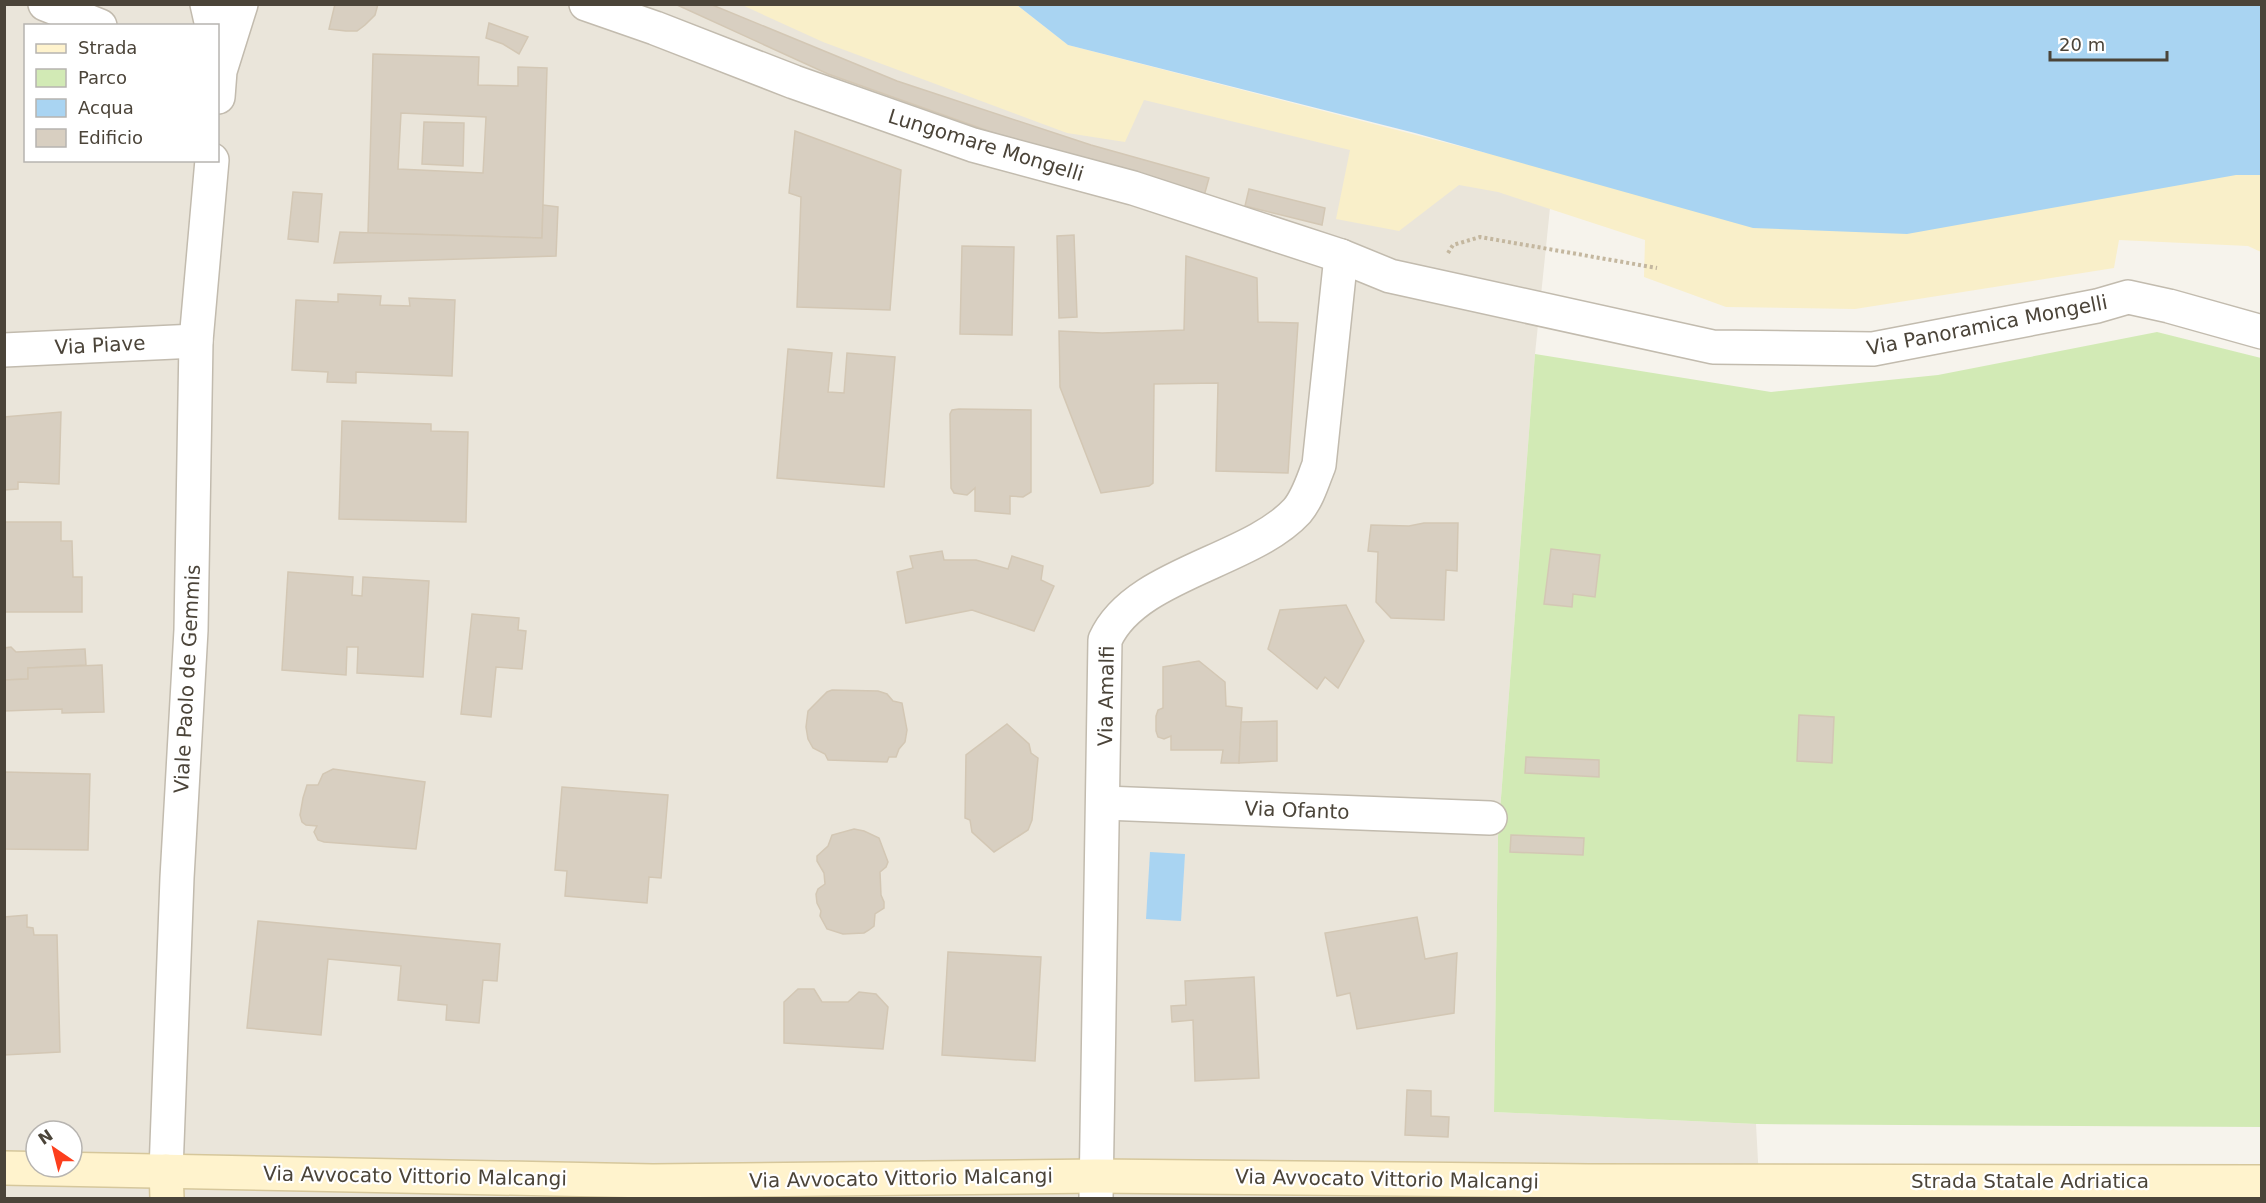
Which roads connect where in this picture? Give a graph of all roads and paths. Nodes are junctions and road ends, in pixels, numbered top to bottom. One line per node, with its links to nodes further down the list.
1 (45, 4): 5 (street)
2 (207, 4): 6 (street)
3 (241, 4): 7 (street)
4 (586, 4): 9 (street, Lungomare Mongelli)
5 (95, 24)
6 (212, 24)
7 (219, 71)
8 (212, 162): 14 (street, Viale Paolo de Gemmis)
9 (1341, 255): 11 (street, Lungomare Mongelli); 16 (street, Via Amalfi)
10 (1657, 268): 12 (path)
11 (1390, 276): 12 (street, Via Panoramica Mongelli)
12 (1430, 285): 13 (street, Via Panoramica Mongelli)
13 (2262, 332)
14 (196, 341): 15 (street, Via Piave); 21 (street, Viale Paolo de Gemmis)
15 (4, 350)
16 (1104, 802): 17 (street, Via Ofanto); 22 (street, Via Amalfi)
17 (1490, 818)
18 (4, 1168): 21 (main road, Via Avvocato Vittorio Malcangi)
19 (1798, 1180): 20 (main road, Strada Statale Adriatica); 24 (main road, Via Avvocato Vittorio Malcangi)
20 (2262, 1182)
21 (166, 1184): 23 (main road, Via Avvocato Vittorio Malcangi)
22 (1096, 1187): 23 (main road, Via Avvocato Vittorio Malcangi); 24 (main road, Via Avvocato Vittorio Malcangi)
23 (653, 1190)
24 (1589, 1190)

